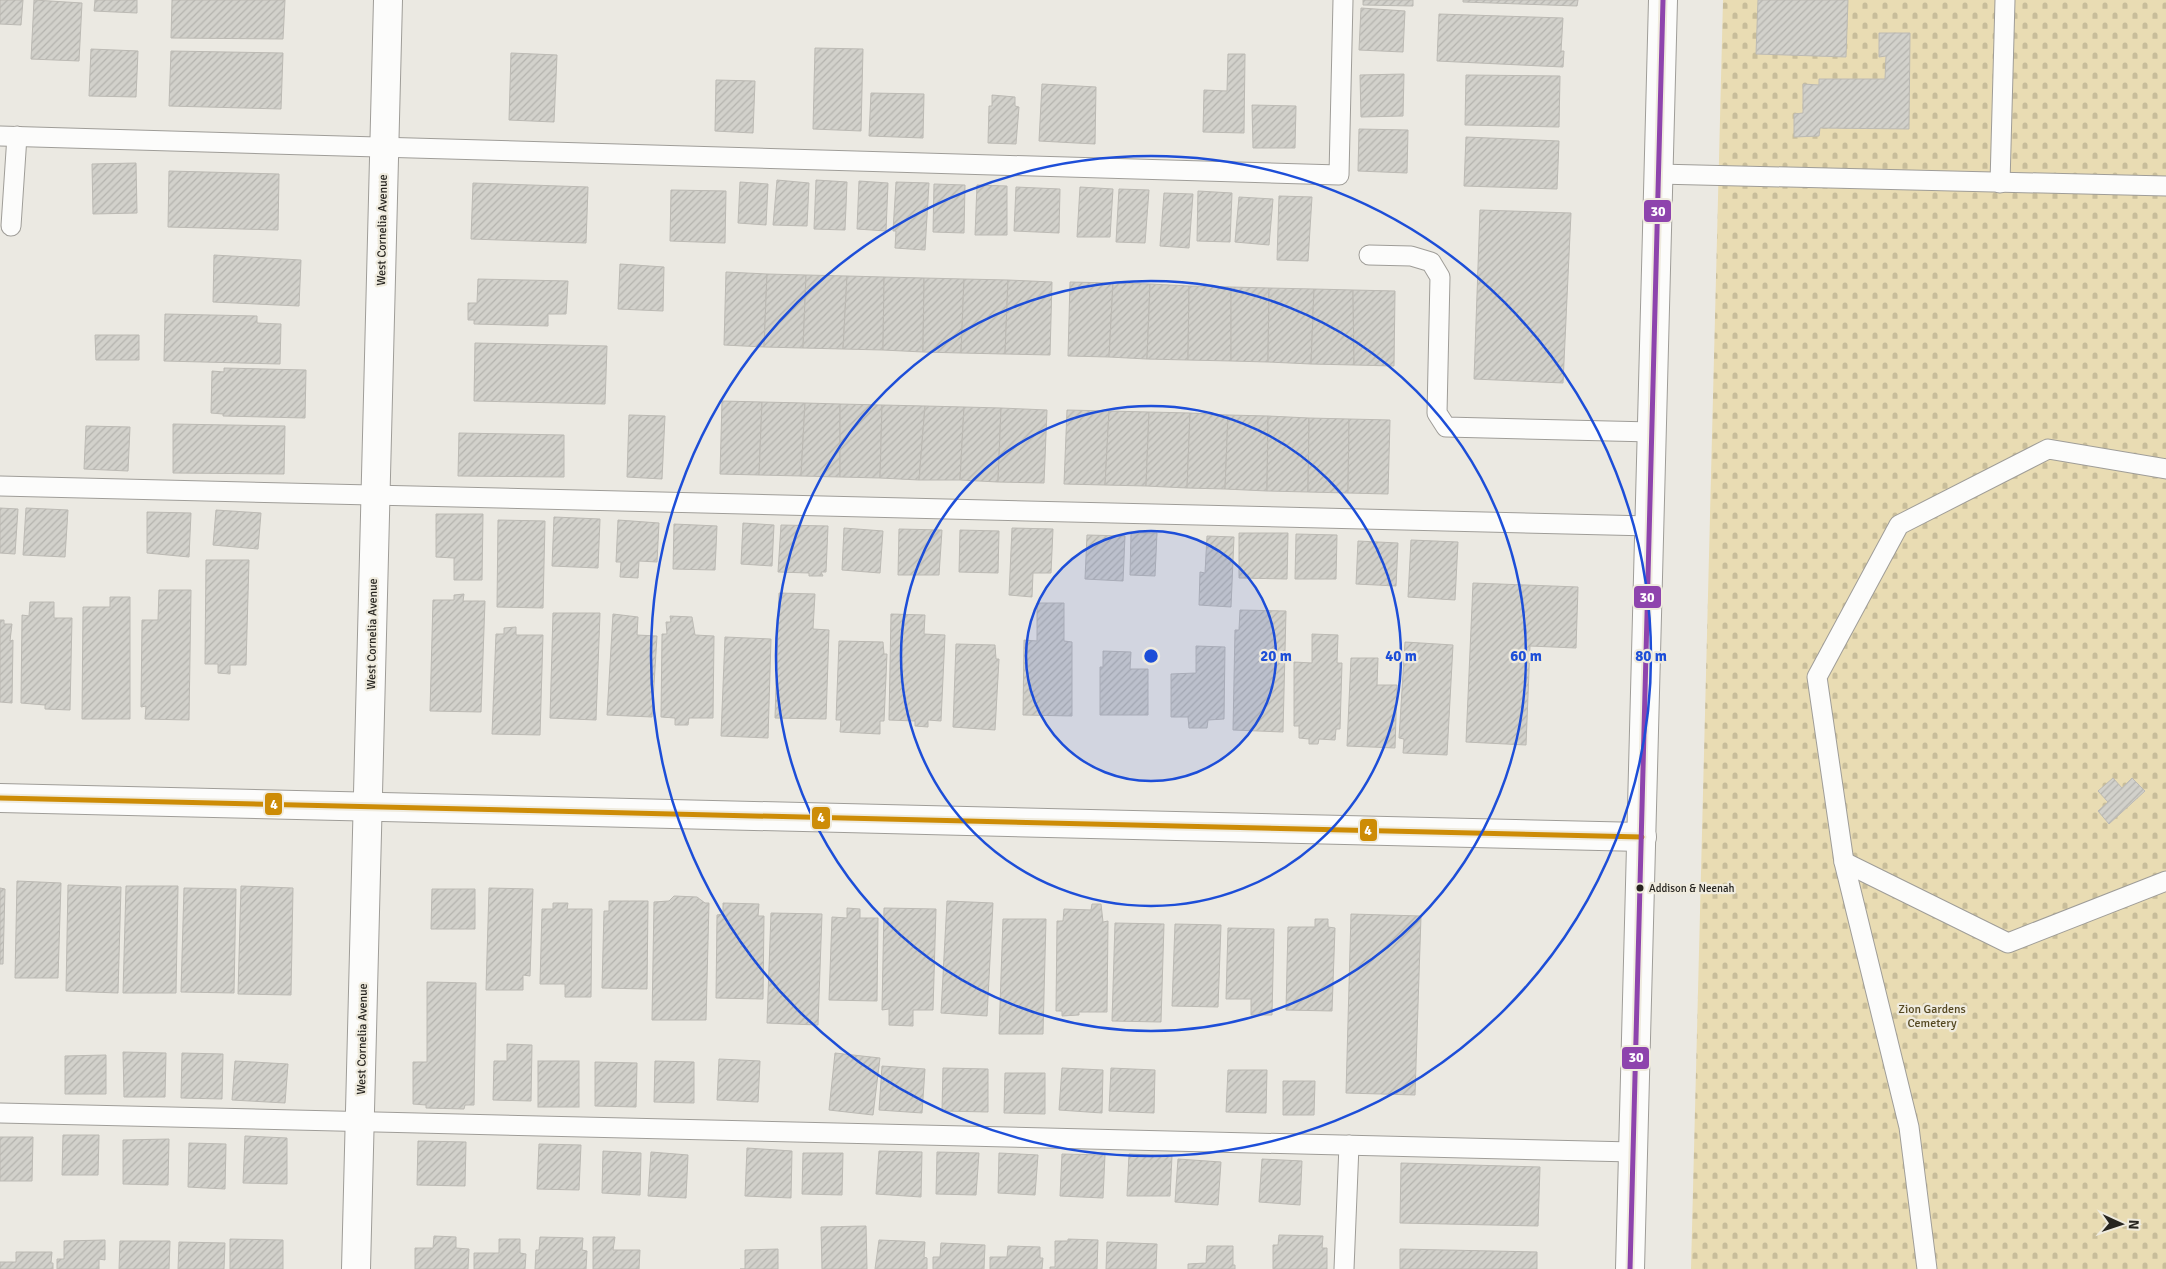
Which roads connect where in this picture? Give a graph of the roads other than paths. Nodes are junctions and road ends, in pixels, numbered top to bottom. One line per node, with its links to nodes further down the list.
1 (388, 0): 6 (street, West Cornelia Avenue)
2 (1343, 0): 6 (lane)
3 (1662, 0): 7 (street)
4 (2005, 0): 8 (lane)
5 (8, 136): 6 (lane); 10 (lane)
6 (384, 147): 15 (street, West Cornelia Avenue)
7 (1658, 174): 8 (lane); 12 (street)
8 (2000, 184): 9 (lane)
9 (2166, 186)
10 (11, 226)
11 (1369, 255): 12 (lane)
12 (1652, 432): 16 (street)
13 (2166, 470): 20 (lane)
14 (0, 486): 15 (lane)
15 (376, 495): 16 (lane); 18 (street, West Cornelia Avenue)
16 (1650, 526): 19 (street)
17 (0, 798): 18 (street)
18 (368, 807): 19 (street); 23 (street, West Cornelia Avenue)
19 (1642, 837): 25 (street)
20 (1844, 862): 21 (lane); 29 (lane)
21 (2166, 881)
22 (0, 1113): 23 (lane)
23 (360, 1122): 24 (lane); 26 (street, West Cornelia Avenue)
24 (1349, 1145): 25 (lane); 27 (lane)
25 (1634, 1152): 28 (street)
26 (356, 1269)
27 (1344, 1269)
28 (1630, 1269)
29 (1928, 1269)

